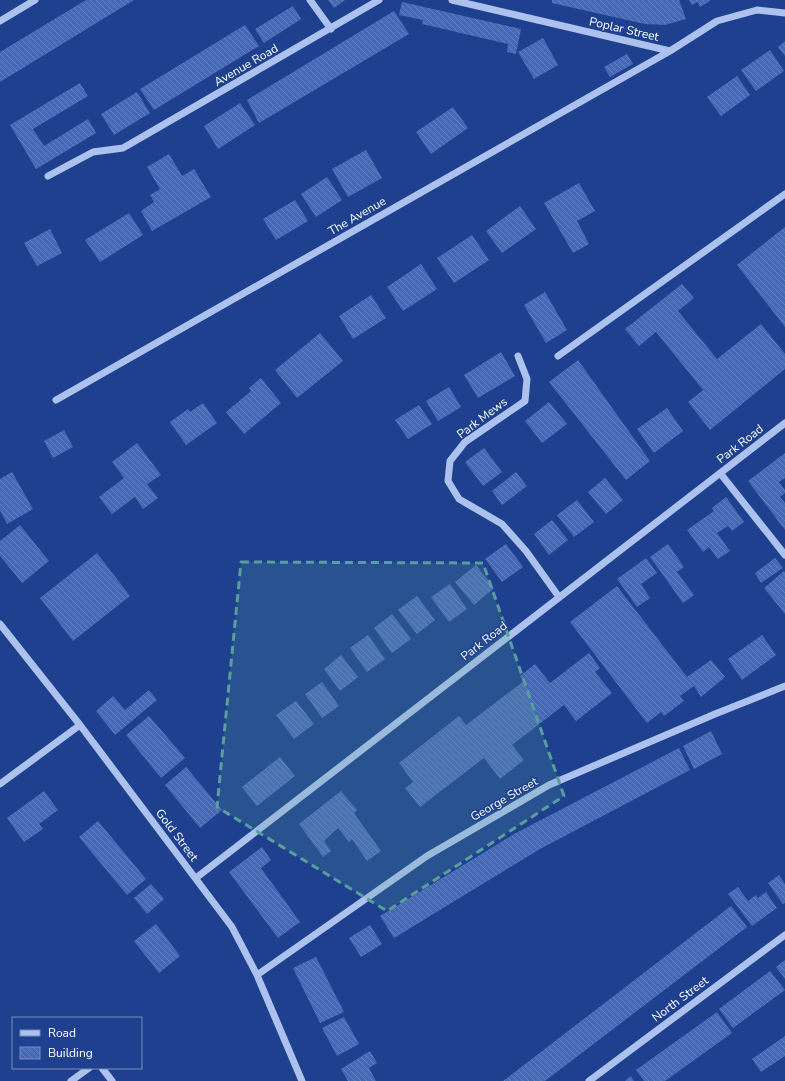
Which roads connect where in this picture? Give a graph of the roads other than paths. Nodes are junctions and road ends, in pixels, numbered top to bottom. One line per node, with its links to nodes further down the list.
1 (35, 0): 6 (street)
2 (310, 0): 7 (street)
3 (379, 0): 7 (street, Avenue Road)
4 (452, 0): 8 (street, Poplar Street)
5 (785, 13): 8 (street, Poplar Street)
6 (0, 21)
7 (331, 29): 9 (street, Avenue Road)
8 (670, 52): 13 (street, The Avenue)
9 (48, 176)
10 (785, 194): 12 (street)
11 (518, 356): 17 (street, Park Mews)
12 (558, 356)
13 (56, 400)
14 (785, 423): 15 (street, Park Road)
15 (720, 473): 16 (street); 17 (street, Park Road)
16 (785, 555)
17 (559, 597): 22 (street, Park Road)
18 (0, 624): 20 (street, Gold Street)
19 (785, 686): 24 (street, George Street)
20 (80, 725): 21 (street); 22 (street, Gold Street)
21 (0, 784)
22 (196, 878): 24 (street, Gold Street)
23 (785, 935): 30 (street, North Street)
24 (257, 975): 29 (street, Gold Street)
25 (88, 1069): 27 (street)
26 (103, 1069): 28 (street)
27 (71, 1081)
28 (112, 1081)
29 (302, 1081)
30 (589, 1081)

